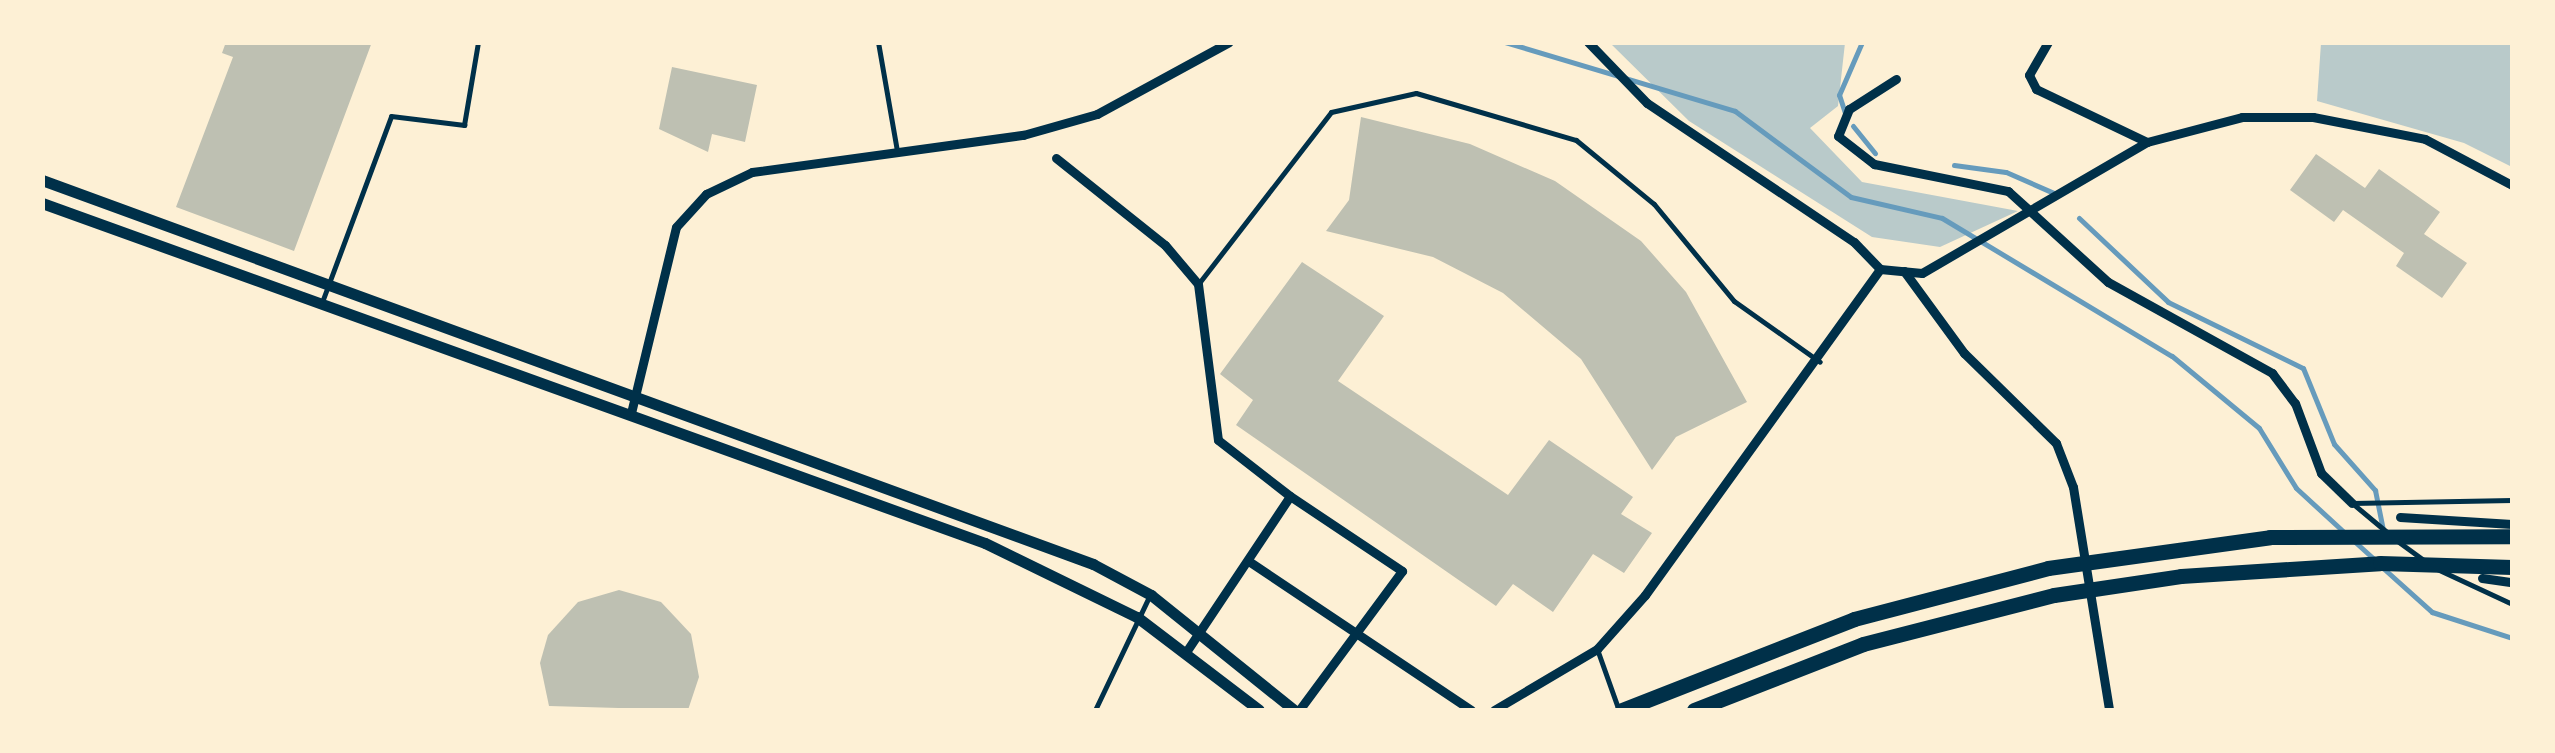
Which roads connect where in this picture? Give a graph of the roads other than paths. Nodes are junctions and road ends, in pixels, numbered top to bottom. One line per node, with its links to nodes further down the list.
1 (478, 42): 16 (lane)
2 (878, 42): 8 (lane)
3 (1230, 42): 8 (street)
4 (1588, 42): 14 (street)
5 (2048, 42): 7 (street)
6 (1896, 78): 13 (street)
7 (2147, 142): 11 (street); 13 (street)
8 (897, 154): 22 (street)
9 (1056, 158): 17 (street)
10 (42, 180): 16 (street)
11 (2512, 184)
12 (42, 203): 18 (street)
13 (2037, 209): 15 (street); 26 (street)
14 (1880, 269): 15 (street); 21 (street)
15 (1904, 271): 48 (street)
16 (327, 282): 18 (lane); 22 (street)
17 (1198, 284): 19 (lane); 24 (street)
18 (322, 302): 23 (street)
19 (1760, 320): 20 (lane); 21 (lane)
20 (1753, 329)
21 (1820, 362): 39 (street)
22 (638, 396): 23 (street); 34 (street)
23 (631, 413): 36 (street)
24 (1290, 496): 30 (street); 38 (street)
25 (2512, 500): 26 (lane)
26 (2352, 503): 35 (lane)
27 (2400, 517): 28 (street)
28 (2512, 524)
29 (2512, 536): 46 (highway)
30 (1250, 562): 37 (street); 38 (street)
31 (2512, 568): 47 (highway)
32 (2482, 578): 33 (street)
33 (2512, 582)
34 (1151, 595): 36 (lane); 37 (street)
35 (2512, 604)
36 (1137, 616): 40 (street); 41 (lane)
37 (1201, 634): 40 (street); 43 (street)
38 (1356, 634): 43 (street); 44 (street)
39 (1597, 649): 45 (street); 46 (lane)
40 (1186, 652): 42 (street)
41 (1095, 710)
42 (1259, 710)
43 (1296, 710)
44 (1471, 710)
45 (1494, 710)
46 (1621, 710)
47 (1694, 710)
48 (2109, 710)

